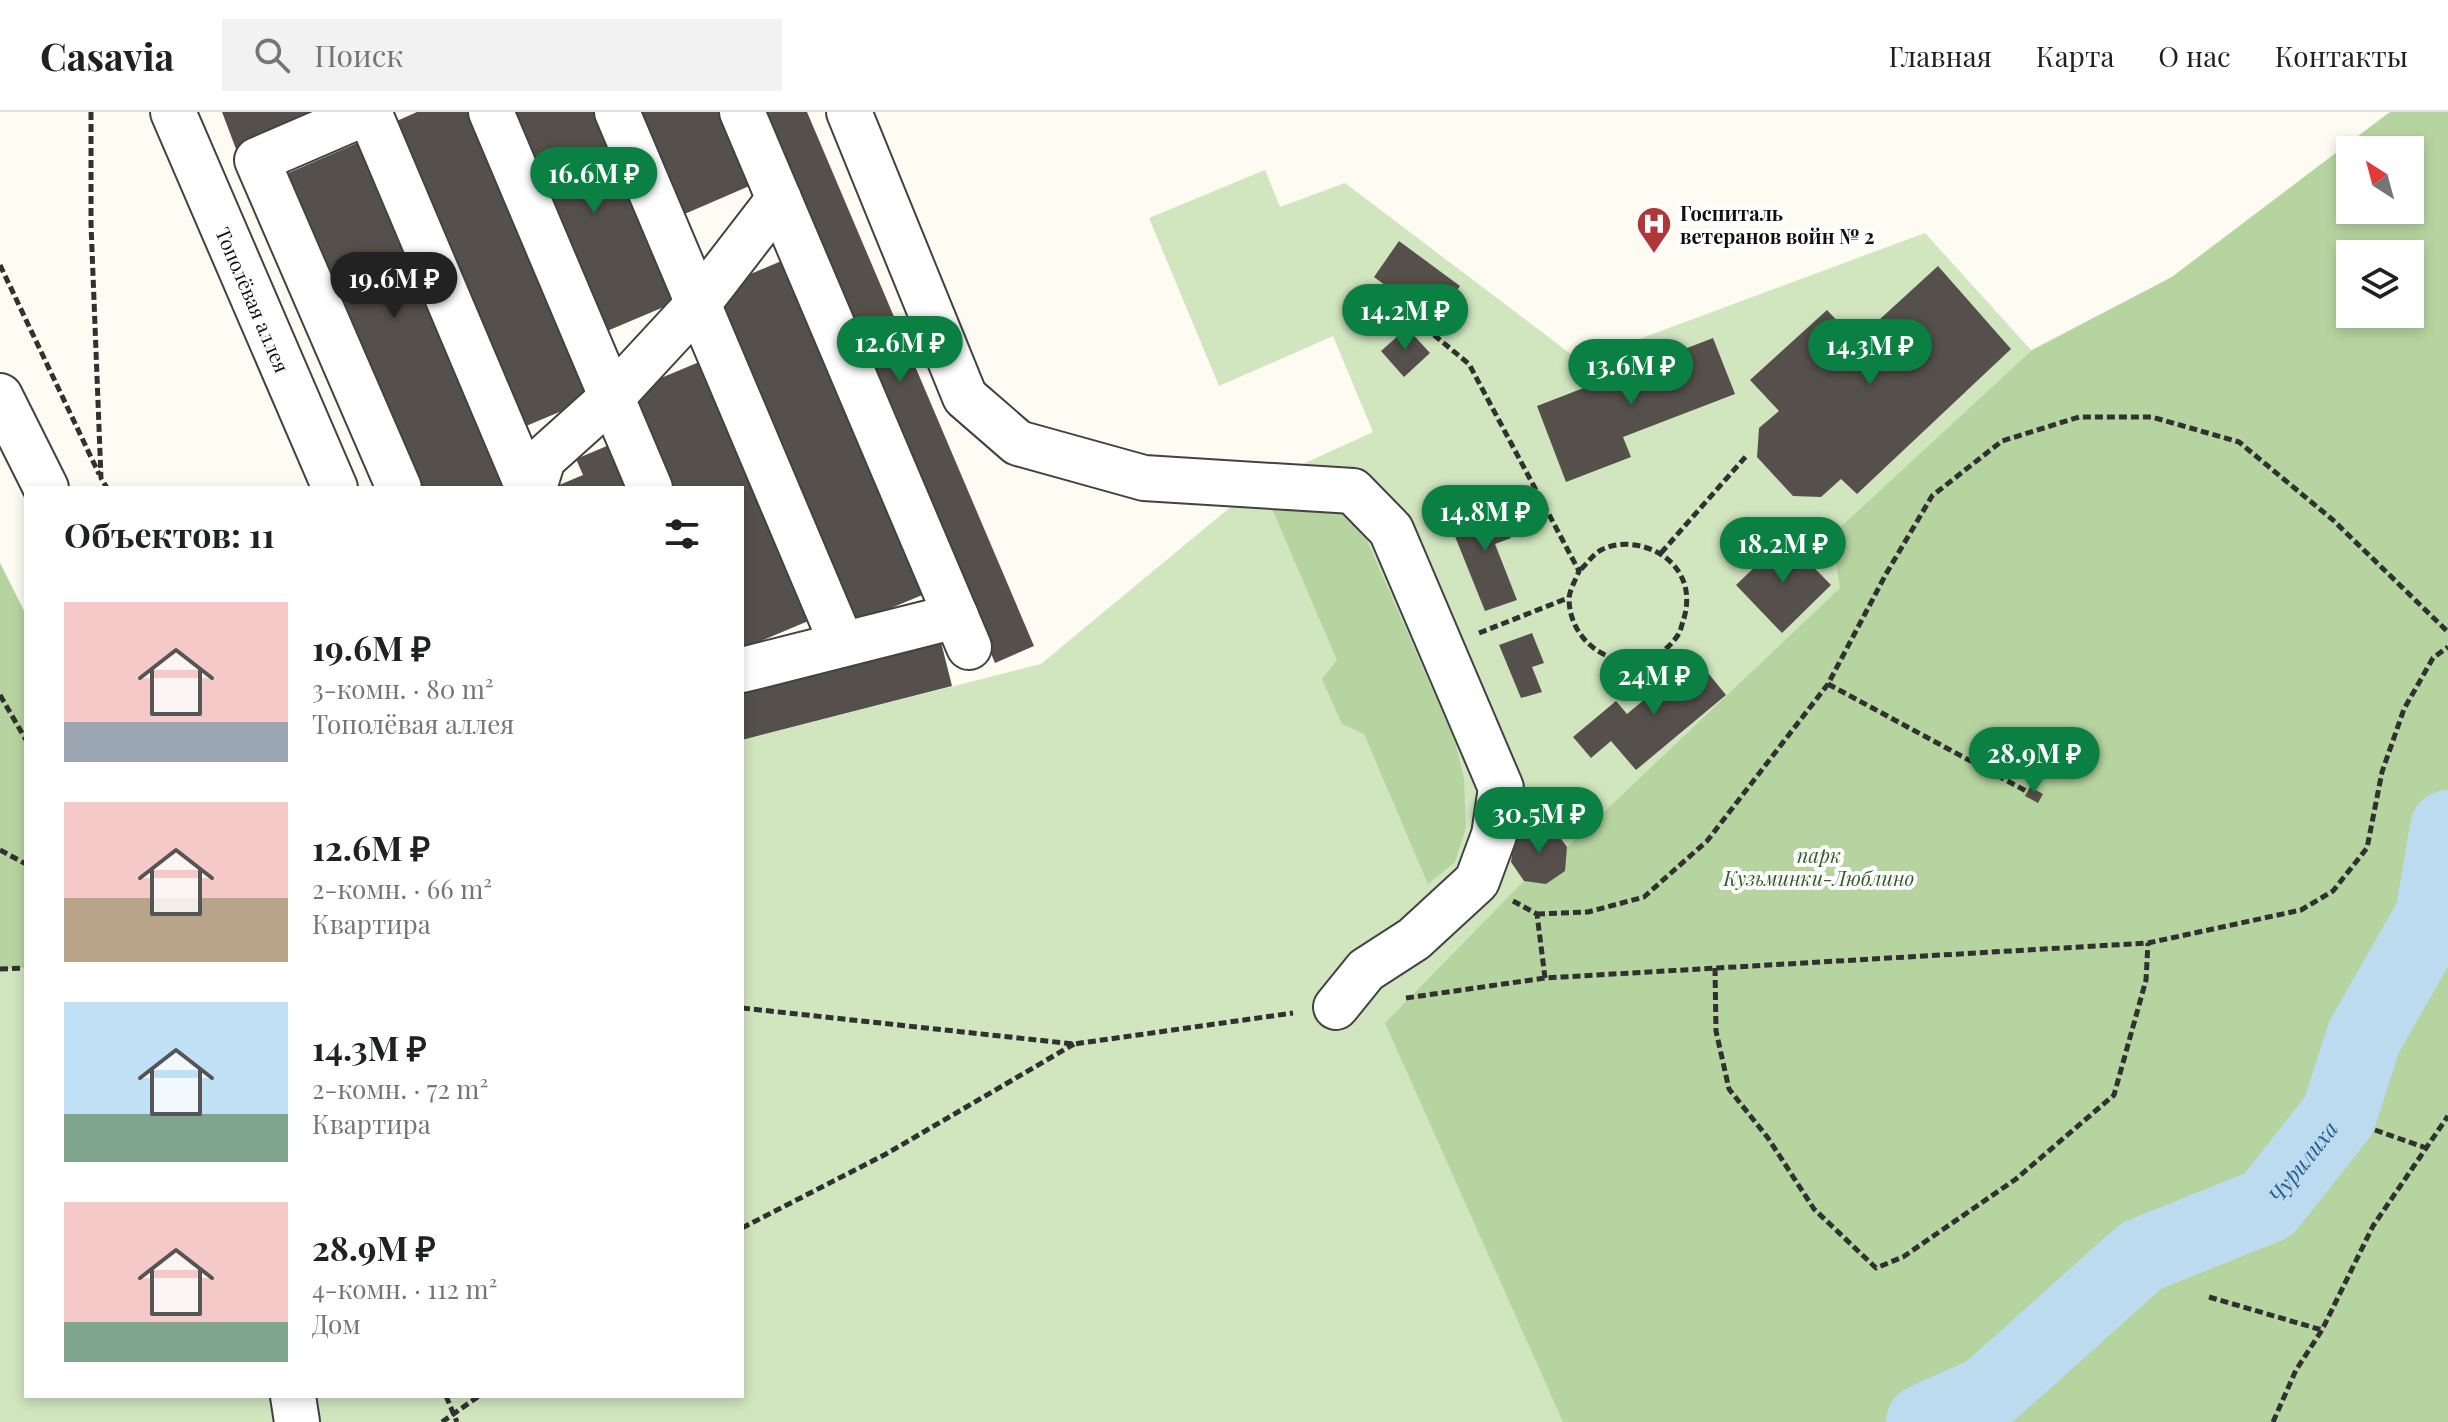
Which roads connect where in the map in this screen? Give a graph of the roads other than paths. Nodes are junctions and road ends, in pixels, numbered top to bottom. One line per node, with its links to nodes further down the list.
1 (173, 112): 12 (street, Тополёвая аллея)
2 (368, 112): 13 (street); 14 (street)
3 (491, 112): 10 (street)
4 (617, 112): 8 (street)
5 (742, 112): 7 (street)
6 (849, 112): 19 (street)
7 (779, 199): 8 (street); 17 (street)
8 (698, 304): 10 (street); 17 (street)
9 (0, 396): 11 (street)
10 (612, 397): 15 (street); 16 (street)
11 (45, 486)
12 (334, 486)
13 (398, 486)
14 (530, 486)
15 (532, 486)
16 (649, 486)
17 (842, 644): 18 (street)
18 (744, 669)
19 (1336, 1007)
20 (293, 1398): 21 (street)
21 (297, 1422)

